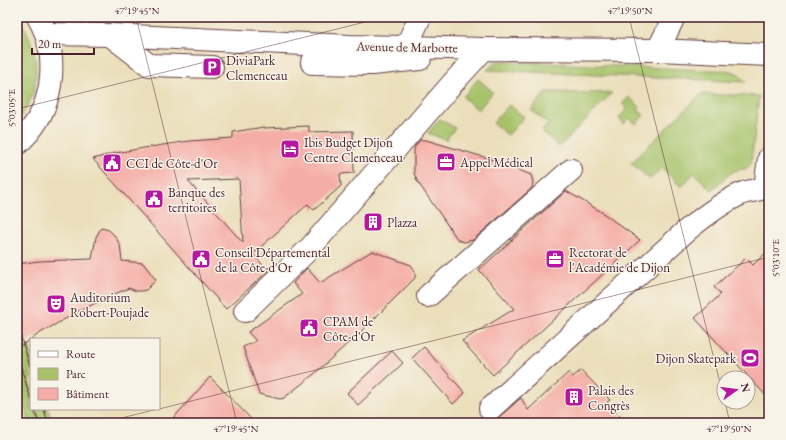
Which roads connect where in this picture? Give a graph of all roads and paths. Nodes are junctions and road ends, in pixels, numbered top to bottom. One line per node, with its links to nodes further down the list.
1 (420, 17): 5 (street)
2 (674, 17): 8 (street)
3 (42, 25): 4 (street, Avenue de Marbotte); 12 (street)
4 (110, 35): 5 (street, Avenue de Marbotte); 11 (street)
5 (406, 47): 6 (street, Avenue de Marbotte)
6 (451, 48): 7 (street, Avenue de Marbotte); 10 (street)
7 (484, 49): 8 (street, Avenue de Marbotte); 17 (street)
8 (658, 50): 9 (street, Avenue de Marbotte)
9 (769, 55)
10 (312, 63)
11 (212, 67)
12 (17, 144)
13 (769, 158): 15 (street)
14 (571, 170): 16 (street)
15 (767, 190): 18 (street)
16 (428, 296)
17 (245, 311)
18 (490, 409)

